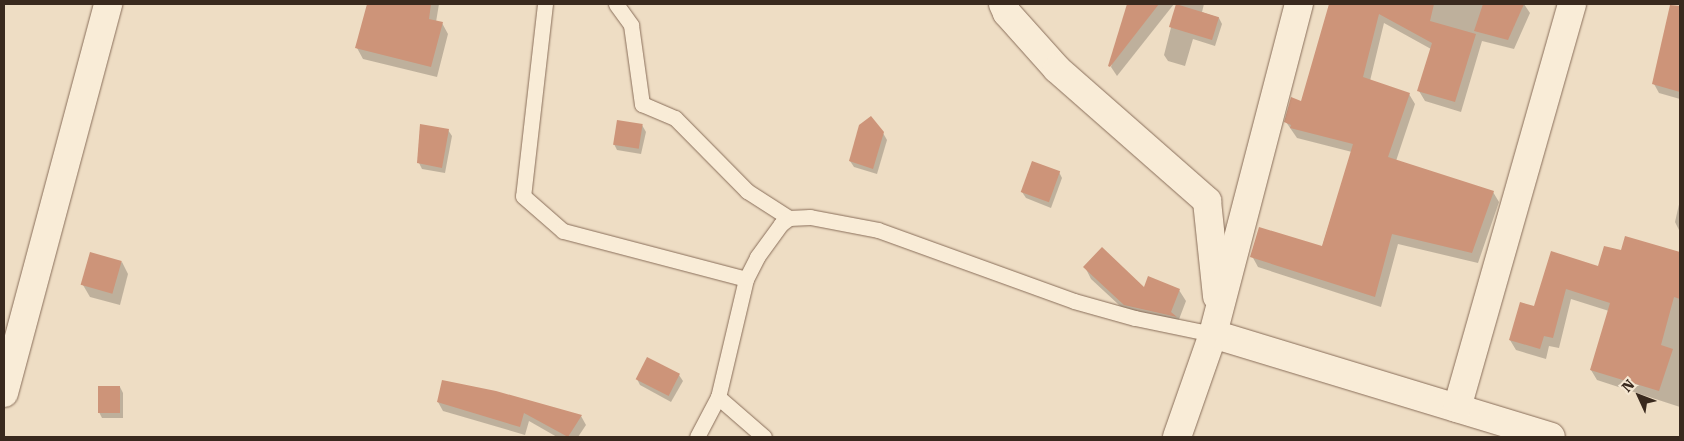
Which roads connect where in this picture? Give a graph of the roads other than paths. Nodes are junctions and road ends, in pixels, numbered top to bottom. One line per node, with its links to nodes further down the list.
1 (108, 4): 10 (street)
2 (545, 4): 8 (lane)
3 (616, 4): 7 (lane)
4 (1003, 4): 9 (street)
5 (1299, 4): 9 (street)
6 (1572, 4): 12 (street)
7 (790, 218): 8 (lane); 9 (lane)
8 (746, 280): 11 (lane)
9 (1216, 323): 12 (street); 15 (street)
10 (4, 386)
11 (718, 397): 13 (lane); 14 (lane)
12 (1457, 408): 16 (street)
13 (697, 437)
14 (764, 437)
15 (1177, 437)
16 (1551, 437)

